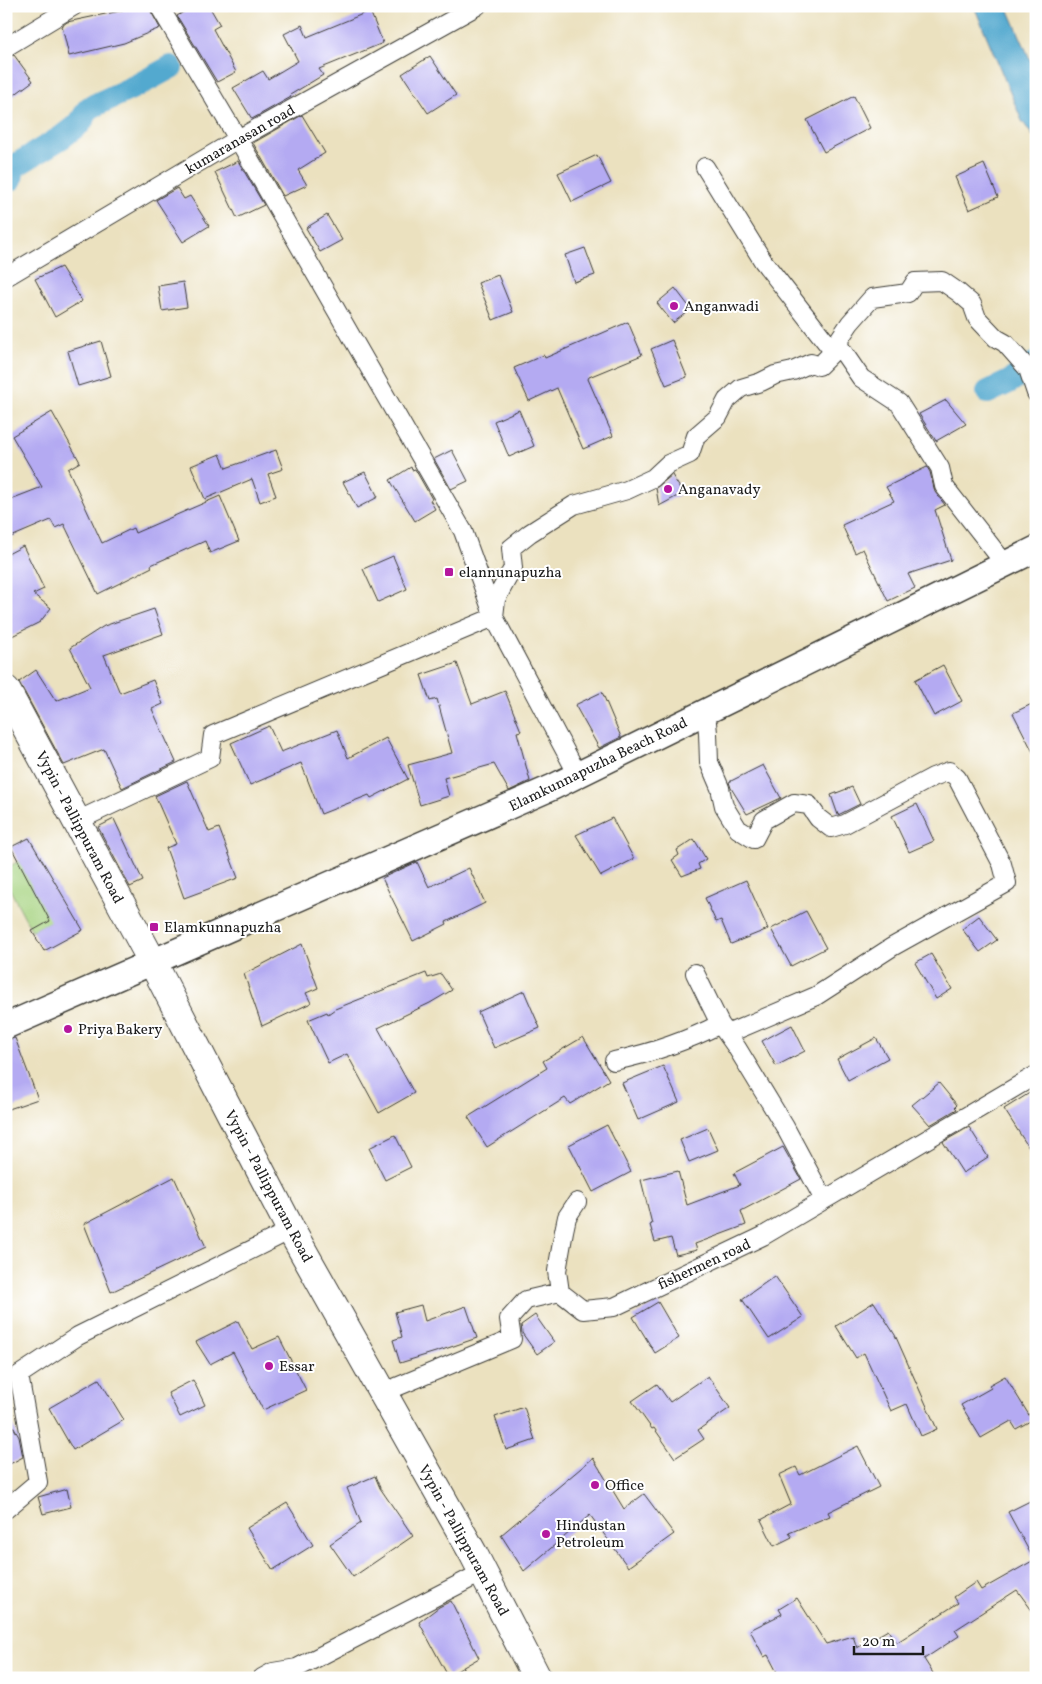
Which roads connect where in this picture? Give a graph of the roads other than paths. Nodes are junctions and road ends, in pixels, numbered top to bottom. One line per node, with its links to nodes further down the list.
1 (74, 6): 4 (street)
2 (159, 6): 5 (street)
3 (478, 6): 5 (street, kumaranasan road)
4 (6, 47)
5 (238, 139): 7 (street, kumaranasan road); 13 (street)
6 (705, 168): 8 (street)
7 (6, 277)
8 (836, 348): 9 (street); 12 (street); 13 (street)
9 (1028, 365): 10 (street)
10 (1036, 393)
11 (1036, 549): 12 (main road, Elamkunnapuzha Beach Road)
12 (1005, 564): 15 (main road, Elamkunnapuzha Beach Road)
13 (494, 616): 16 (street); 17 (street)
14 (6, 690): 17 (main road, Vypin - Pallippuram Road)
15 (706, 712): 16 (main road, Elamkunnapuzha Beach Road); 21 (street)
16 (578, 775): 18 (main road, Elamkunnapuzha Beach Road)
17 (77, 822): 18 (main road, Vypin - Pallippuram Road)
18 (152, 962): 20 (main road, Elamkunnapuzha Beach Road); 26 (main road, Vypin - Pallippuram Road)
19 (695, 973): 21 (street)
20 (6, 1026)
21 (723, 1029): 22 (street); 24 (street)
22 (614, 1061)
23 (1036, 1075): 24 (street, fishermen road)
24 (824, 1200): 27 (street, fishermen road)
25 (576, 1202): 27 (street)
26 (291, 1230): 28 (main road, Vypin - Pallippuram Road); 29 (street)
27 (560, 1292): 28 (street)
28 (382, 1393): 30 (main road, Vypin - Pallippuram Road)
29 (6, 1509)
30 (483, 1572): 31 (street); 32 (main road, Vypin - Pallippuram Road)
31 (262, 1678)
32 (537, 1678)

